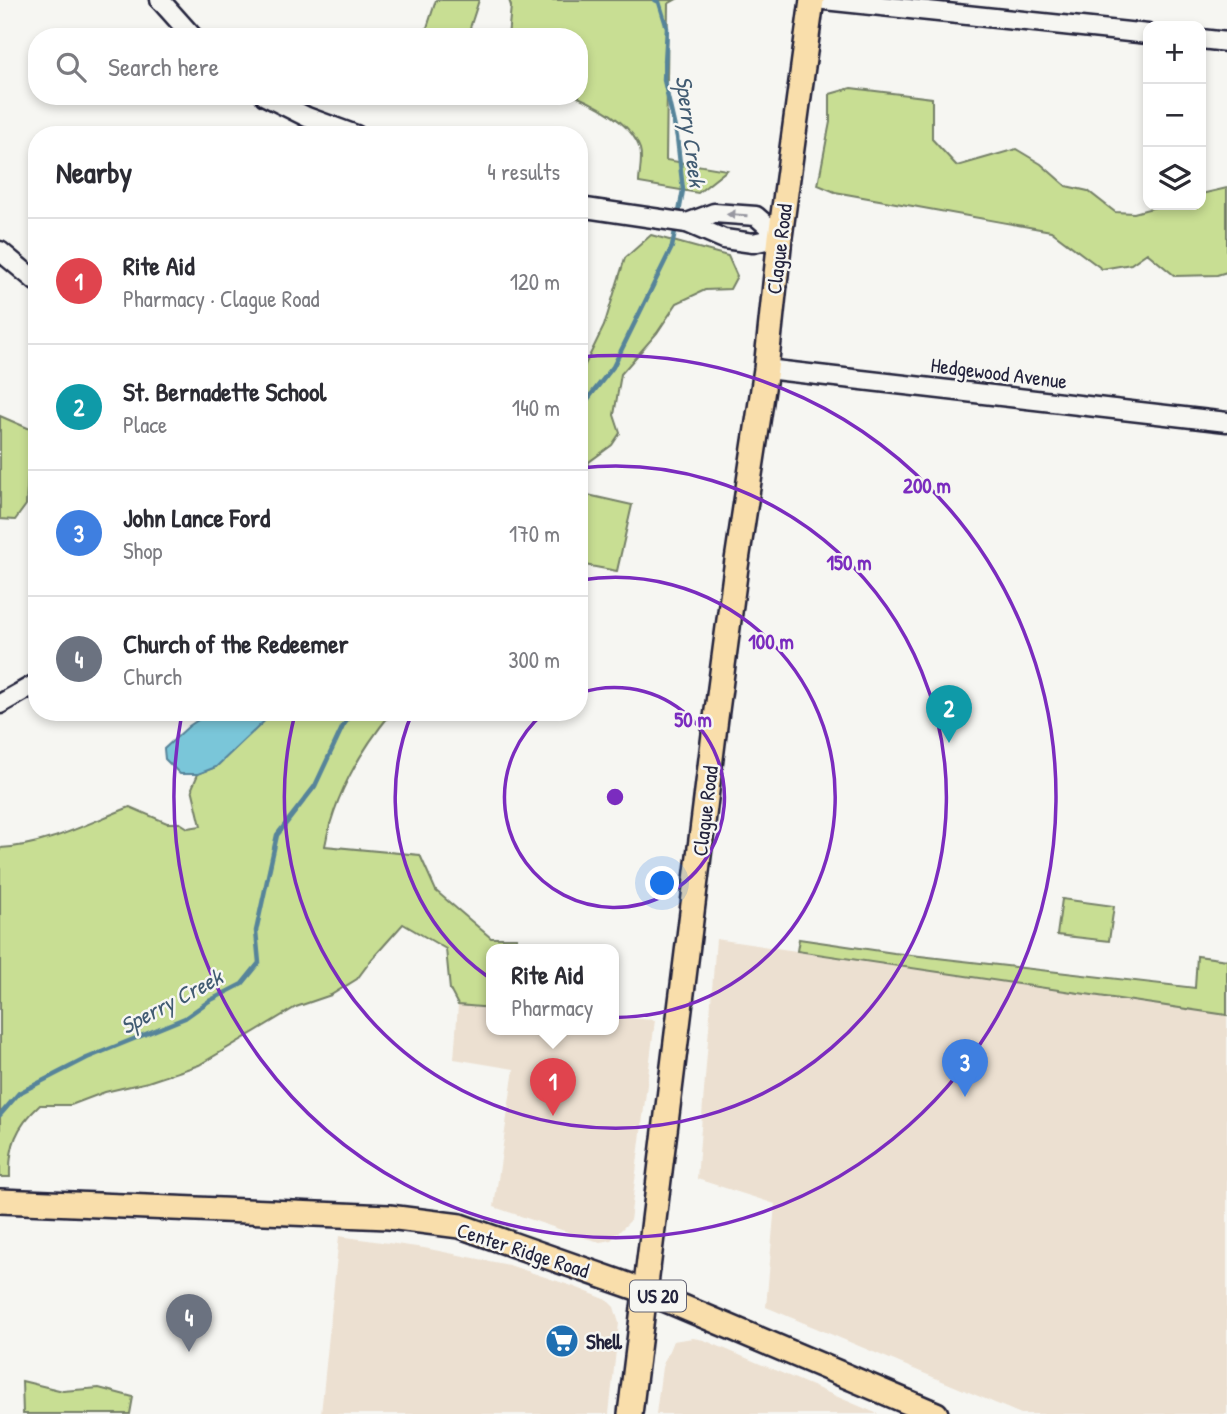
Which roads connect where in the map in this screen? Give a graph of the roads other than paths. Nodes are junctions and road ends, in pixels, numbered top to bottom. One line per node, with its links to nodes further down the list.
1 (160, 0): 4 (street)
2 (811, 0): 12 (main road, Clague Road)
3 (824, 0): 5 (street)
4 (185, 28)
5 (1143, 33)
6 (1206, 40): 7 (street)
7 (1227, 42)
8 (283, 105): 9 (street)
9 (332, 126)
10 (588, 208): 11 (street)
11 (687, 223): 12 (street); 12 (street, one-way to 11)
12 (780, 237): 15 (main road, Clague Road)
13 (0, 251): 14 (street)
14 (28, 274)
15 (766, 369): 16 (street, Hedgewood Avenue); 20 (main road, Clague Road)
16 (1227, 422)
17 (28, 688): 18 (street)
18 (0, 704)
19 (0, 1201): 20 (main road, Center Ridge Road / US 20)
20 (645, 1291): 21 (main road, Clague Road); 22 (main road, Center Ridge Road / US 20)
21 (630, 1414)
22 (936, 1414)

